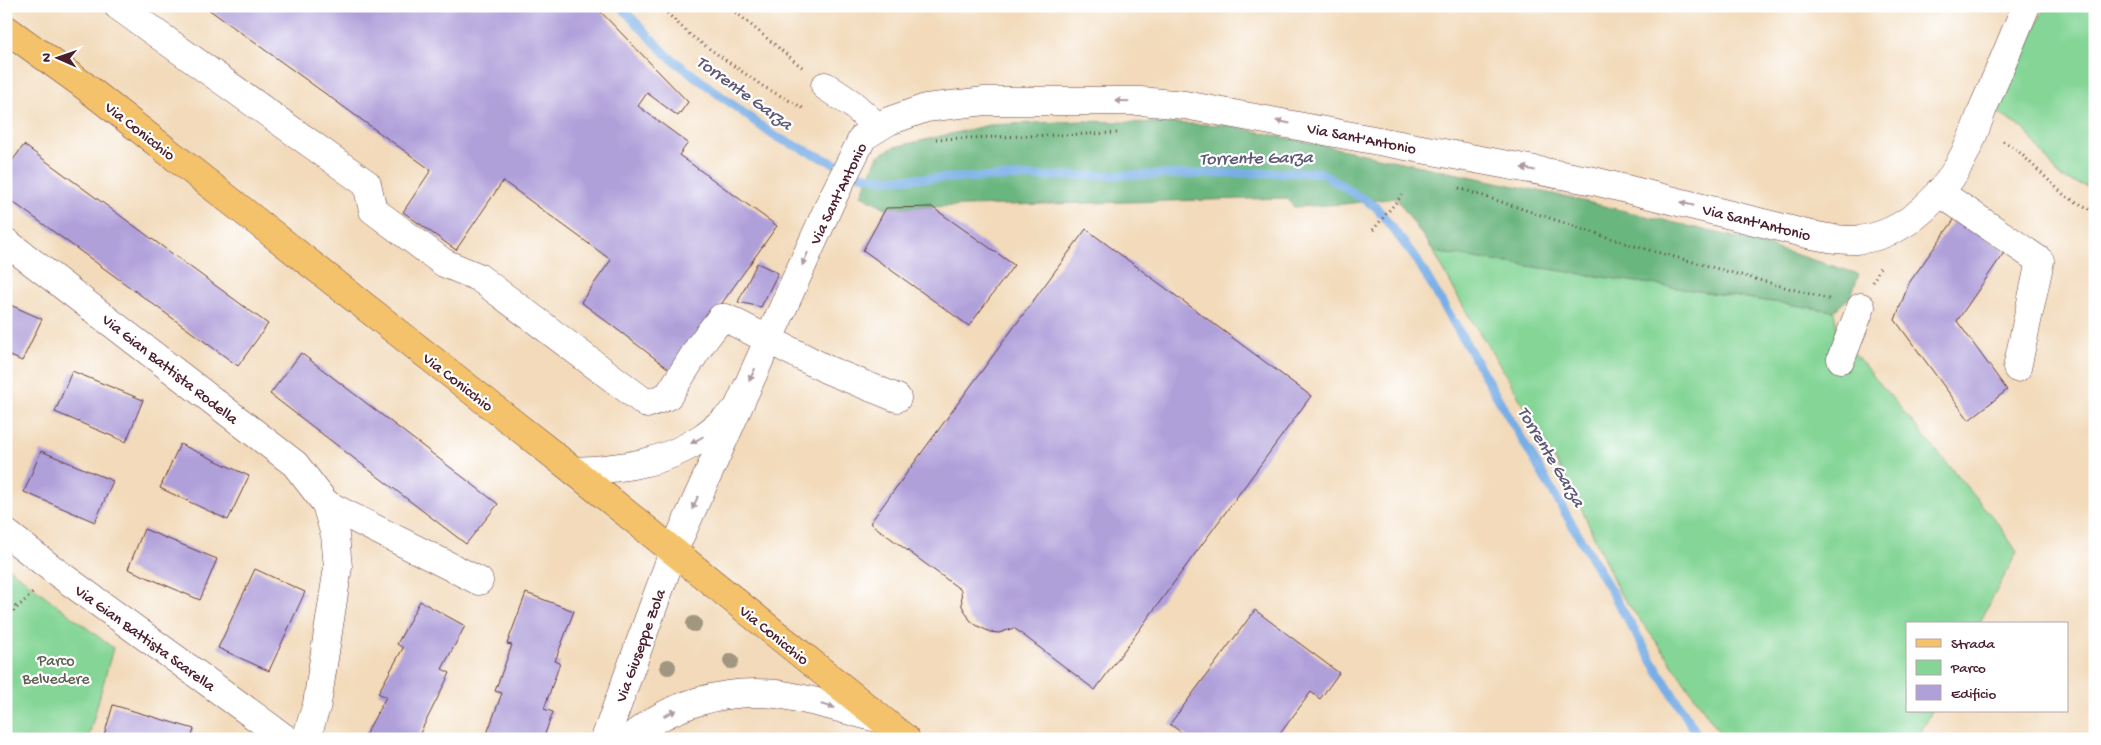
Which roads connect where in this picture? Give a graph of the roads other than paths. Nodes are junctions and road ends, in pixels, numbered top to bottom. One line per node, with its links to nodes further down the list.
1 (118, 6): 9 (street)
2 (2026, 6): 6 (street, Via Sant'Antonio)
3 (6, 29): 14 (main road, Via Conicchio)
4 (825, 86): 5 (street)
5 (870, 132): 6 (street, Via Sant'Antonio, one-way to 5); 9 (street, Via Sant'Antonio, one-way to 9)
6 (1939, 192): 11 (street)
7 (6, 242): 15 (street, Via Gian Battista Rodella)
8 (1861, 307): 10 (street)
9 (768, 340): 12 (street); 13 (street, Via Sant'Antonio, one-way to 13)
10 (1841, 359)
11 (2017, 368)
12 (897, 398)
13 (736, 410): 14 (street, Via Sant'Antonio, one-way to 14); 17 (street, Via Sant'Antonio, one-way to 17)
14 (574, 471): 17 (main road, Via Conicchio)
15 (326, 504): 18 (street, Via Gian Battista Rodella); 21 (street, Via Gian Battista Rodella)
16 (6, 533): 20 (street, Via Gian Battista Scarella)
17 (674, 552): 19 (main road, Via Conicchio); 22 (street, Via Giuseppe Zola)
18 (479, 581)
19 (881, 719): 23 (street, one-way to 19); 24 (main road, Via Conicchio)
20 (286, 739)
21 (306, 739)
22 (605, 739)
23 (629, 739)
24 (906, 739)

